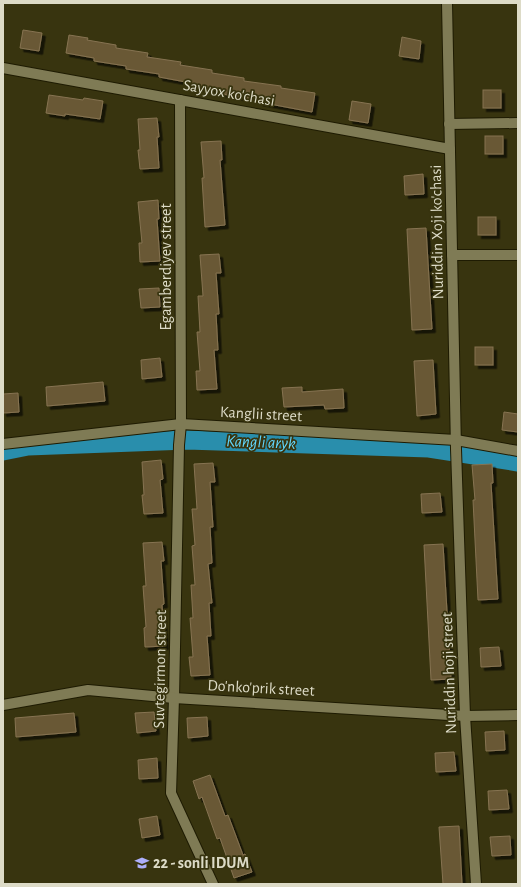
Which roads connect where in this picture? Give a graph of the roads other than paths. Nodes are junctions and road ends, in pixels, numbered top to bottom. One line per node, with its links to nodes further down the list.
1 (447, 3): 5 (street, Nuriddin Xoji ko'chasi)
2 (3, 68): 3 (street, Sayyox ko'chasi)
3 (180, 100): 6 (street, Sayyox ko'chasi); 9 (street, Egamberdiyev street)
4 (518, 123): 5 (street)
5 (449, 124): 6 (street, Nuriddin Xoji ko'chasi)
6 (450, 149): 7 (street, Nuriddin Xoji ko'chasi)
7 (452, 255): 8 (street); 11 (street, Nuriddin Xoji ko'chasi)
8 (518, 255)
9 (180, 429): 10 (street, Kanglii street); 11 (street, Kanglii street); 12 (street, Egamberdiyev street)
10 (3, 444)
11 (456, 444): 13 (street, Kanglii street); 14 (street, Nuriddin Xoji ko'chasi)
12 (179, 445): 15 (street, Suvtegirmon street)
13 (518, 451)
14 (458, 461): 18 (street, Nuriddin hoji street)
15 (174, 698): 16 (street, Do'nko'prik street); 18 (street, Do'nko'prik street); 19 (street, Suvtegirmon street)
16 (3, 704)
17 (518, 715): 18 (street, Do'nko'prik street)
18 (465, 716): 20 (street, Nuriddin hoji street)
19 (213, 884)
20 (476, 884)

